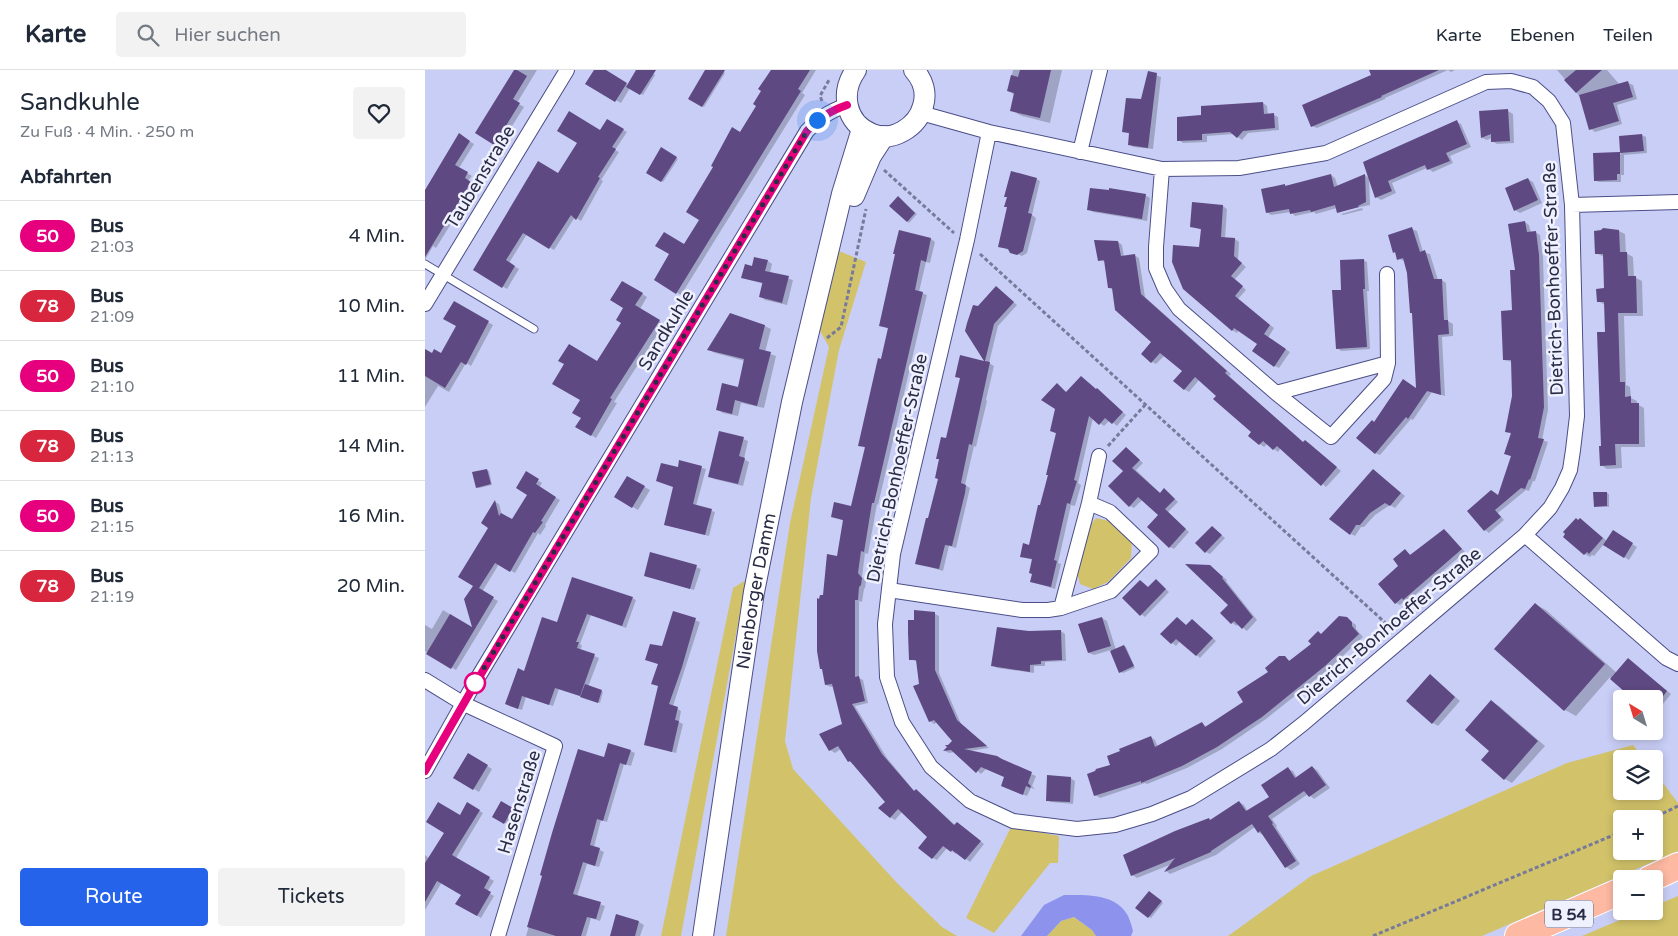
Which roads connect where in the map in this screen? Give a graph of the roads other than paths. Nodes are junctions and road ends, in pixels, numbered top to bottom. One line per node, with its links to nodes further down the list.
1 (567, 70): 17 (street, Taubenstraße)
2 (856, 70): 5 (street)
3 (914, 70): 6 (street)
4 (1100, 70): 10 (street)
5 (847, 105): 7 (street); 29 (street, Sandkuhle)
6 (921, 114): 8 (street, Dietrich-Bonhoeffer-Straße); 9 (street)
7 (862, 129): 9 (street); 14 (street, Nienborger Damm)
8 (989, 132): 10 (street, Dietrich-Bonhoeffer-Straße); 25 (street, Dietrich-Bonhoeffer-Straße)
9 (883, 136): 14 (street, Nienborger Damm)
10 (1080, 152): 11 (street, Dietrich-Bonhoeffer-Straße)
11 (1162, 169): 13 (street, Dietrich-Bonhoeffer-Straße); 21 (street)
12 (1678, 202): 13 (street)
13 (1572, 206): 24 (street, Dietrich-Bonhoeffer-Straße)
14 (828, 250): 35 (street, Nienborger Damm)
15 (425, 264): 17 (lane)
16 (1387, 274): 20 (street)
17 (443, 275): 18 (street, Taubenstraße); 19 (lane)
18 (425, 304)
19 (534, 329)
20 (1388, 363): 21 (street); 21 (street)
21 (1275, 393)
22 (1099, 456): 23 (street)
23 (1089, 502): 26 (street); 26 (street)
24 (1525, 535): 25 (street, Dietrich-Bonhoeffer-Straße); 27 (street)
25 (889, 590): 26 (street)
26 (1061, 608)
27 (1678, 664)
28 (425, 680): 29 (street)
29 (464, 704): 30 (street, Sandkuhle); 34 (street, Hasenstraße)
30 (425, 771)
31 (1678, 866): 32 (highway)
32 (1663, 873)
33 (1613, 894): 36 (highway, B 54)
34 (499, 936)
35 (703, 936)
36 (1517, 936)

